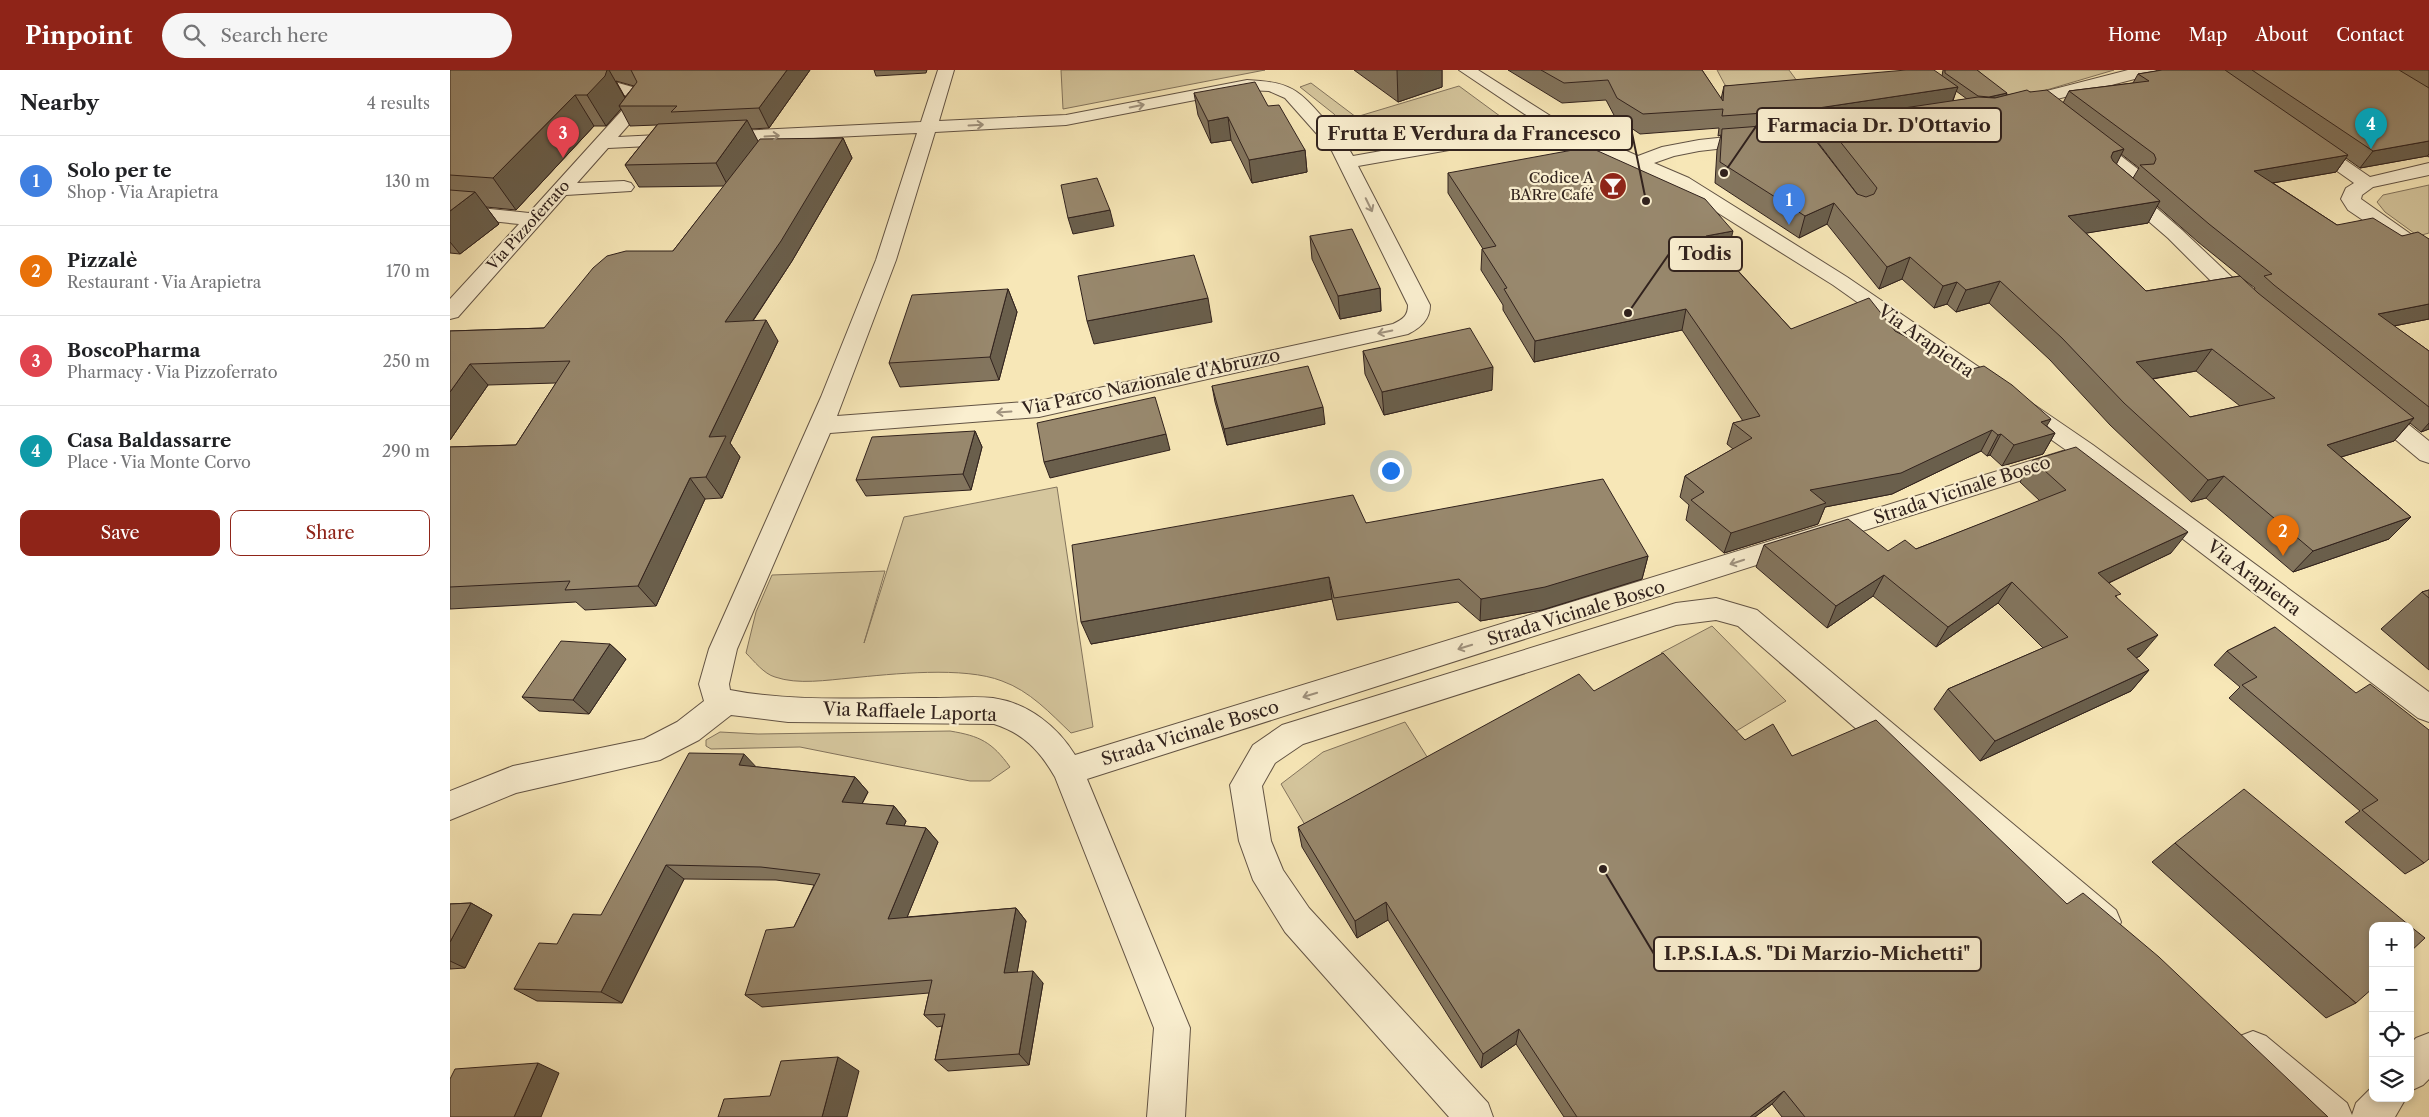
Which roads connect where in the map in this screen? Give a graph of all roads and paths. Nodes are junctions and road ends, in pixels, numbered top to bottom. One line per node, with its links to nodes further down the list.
1 (946, 70): 10 (street)
2 (1467, 70): 9 (street, Via Arapietra)
3 (2148, 70): 5 (street)
4 (564, 82): 13 (street, Via Pizzoferrato)
5 (2037, 100): 6 (street); 7 (street)
6 (2003, 108)
7 (2053, 112)
8 (1877, 125): 15 (street)
9 (1554, 126): 14 (street); 15 (street, Via Arapietra)
10 (927, 127): 13 (street, one-way to 10); 14 (street, one-way to 14); 28 (street)
11 (2076, 130): 17 (street)
12 (2298, 135): 19 (street)
13 (601, 143): 21 (street, Via Pizzoferrato)
14 (1348, 162): 28 (street, Via Parco Nazionale d'Abruzzo, one-way to 28)
15 (1640, 162): 29 (street, Via Arapietra)
16 (2429, 169): 19 (street)
17 (2136, 177)
18 (2111, 178): 26 (street)
19 (2367, 183): 24 (street)
20 (624, 187): 21 (street)
21 (561, 189): 23 (street, Via Pizzoferrato)
22 (450, 212): 23 (street)
23 (533, 219): 25 (street, Via Pizzoferrato)
24 (2429, 256)
25 (450, 312)
26 (2267, 321)
27 (2360, 397): 30 (street)
28 (822, 425): 31 (street)
29 (2084, 451): 32 (street, Via Arapietra); 33 (street, Strada Vicinale Bosco, one-way to 33)
30 (2429, 454)
31 (726, 702): 33 (street, Via Raffaele Laporta); 34 (street)
32 (2429, 709)
33 (1068, 771): 40 (street, Via Raffaele Laporta)
34 (450, 806)
35 (2128, 942): 41 (street)
36 (2234, 1033): 42 (street)
37 (2429, 1051): 38 (street)
38 (2414, 1068)
39 (2383, 1102): 43 (street)
40 (1166, 1117)
41 (1474, 1117)
42 (2333, 1117)
43 (2370, 1117)

